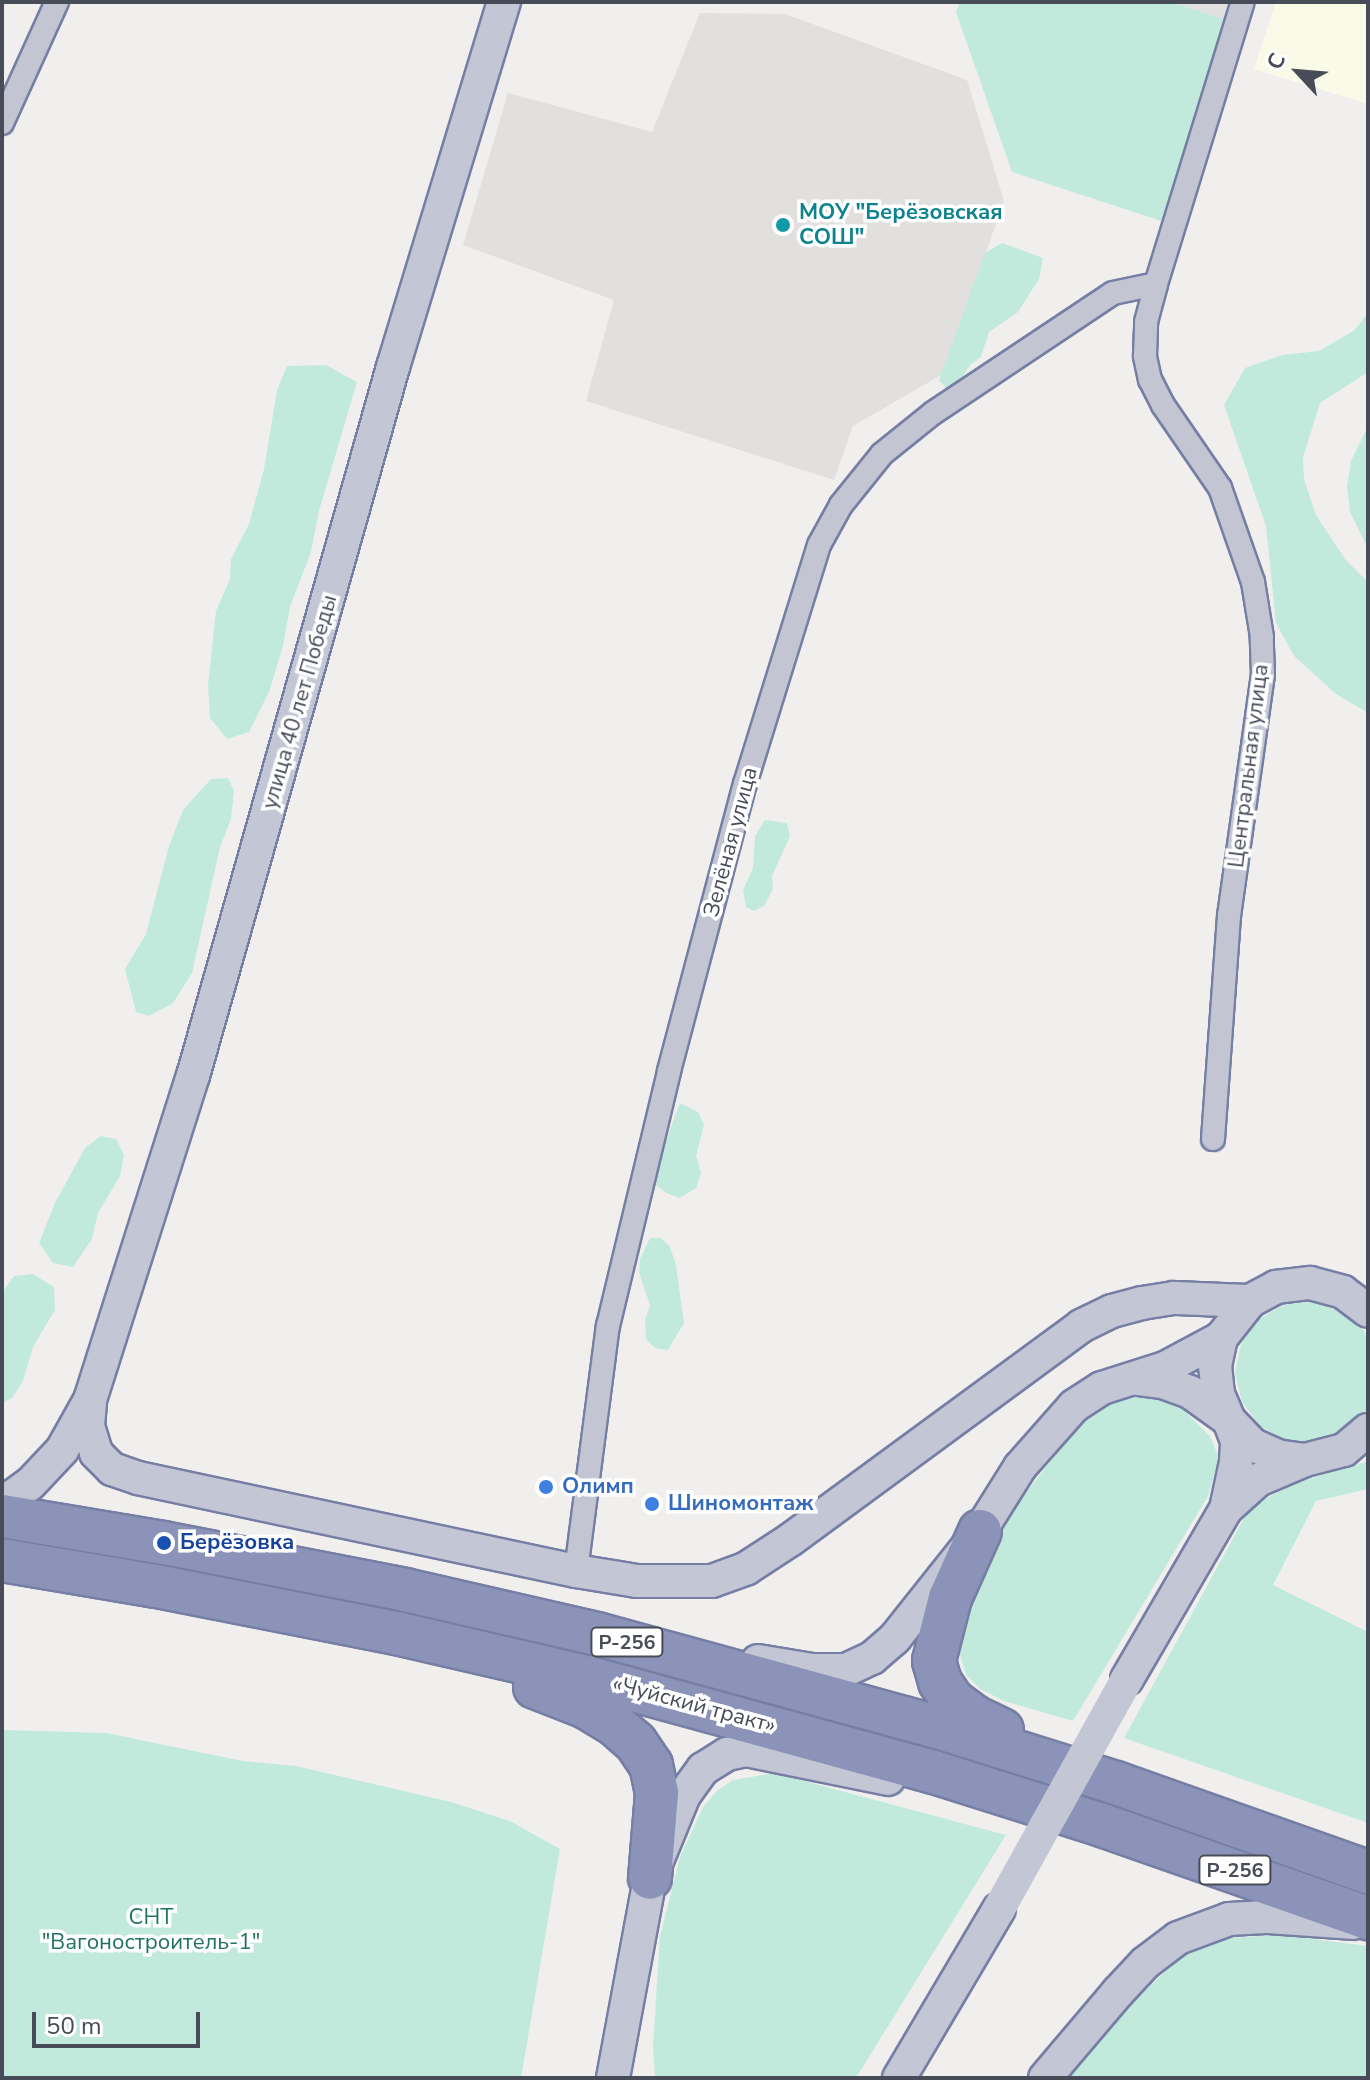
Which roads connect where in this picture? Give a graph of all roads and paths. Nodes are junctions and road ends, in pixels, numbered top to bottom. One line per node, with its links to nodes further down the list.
1 (57, 2): 4 (street)
2 (504, 2): 11 (street, улица 40 лет Победы)
3 (1243, 2): 5 (street, Центральная улица)
4 (2, 123)
5 (1156, 284): 6 (street, Центральная улица); 20 (street, Зелёная улица)
6 (1213, 1139)
7 (1360, 1300): 8 (street)
8 (1250, 1301): 9 (street); 20 (street)
9 (1221, 1338): 10 (street); 12 (street)
10 (1137, 1379): 12 (street); 18 (street)
11 (90, 1400): 15 (street); 20 (street)
12 (1229, 1420): 14 (street); 16 (street)
13 (1366, 1435): 14 (street)
14 (1305, 1460): 16 (street)
15 (2, 1504)
16 (1226, 1509): 31 (street, bridge)
17 (2, 1516): 22 (highway, «Чуйский тракт» / Р-256)
18 (980, 1531): 22 (street); 23 (highway)
19 (2, 1560): 21 (highway, «Чуйский тракт» / Р-256)
20 (576, 1571)
21 (396, 1633): 24 (highway, «Чуйский тракт» / Р-256); 26 (highway)
22 (597, 1634): 23 (highway, «Чуйский тракт» / Р-256)
23 (1116, 1783): 25 (highway, «Чуйский тракт» / Р-256)
24 (1102, 1825): 26 (street); 27 (highway, «Чуйский тракт» / Р-256)
25 (1368, 1872)
26 (650, 1878): 28 (street)
27 (1368, 1921): 32 (street)
28 (635, 1959): 29 (street); 30 (street)
29 (613, 2078)
30 (632, 2078)
31 (899, 2078)
32 (1045, 2078)

